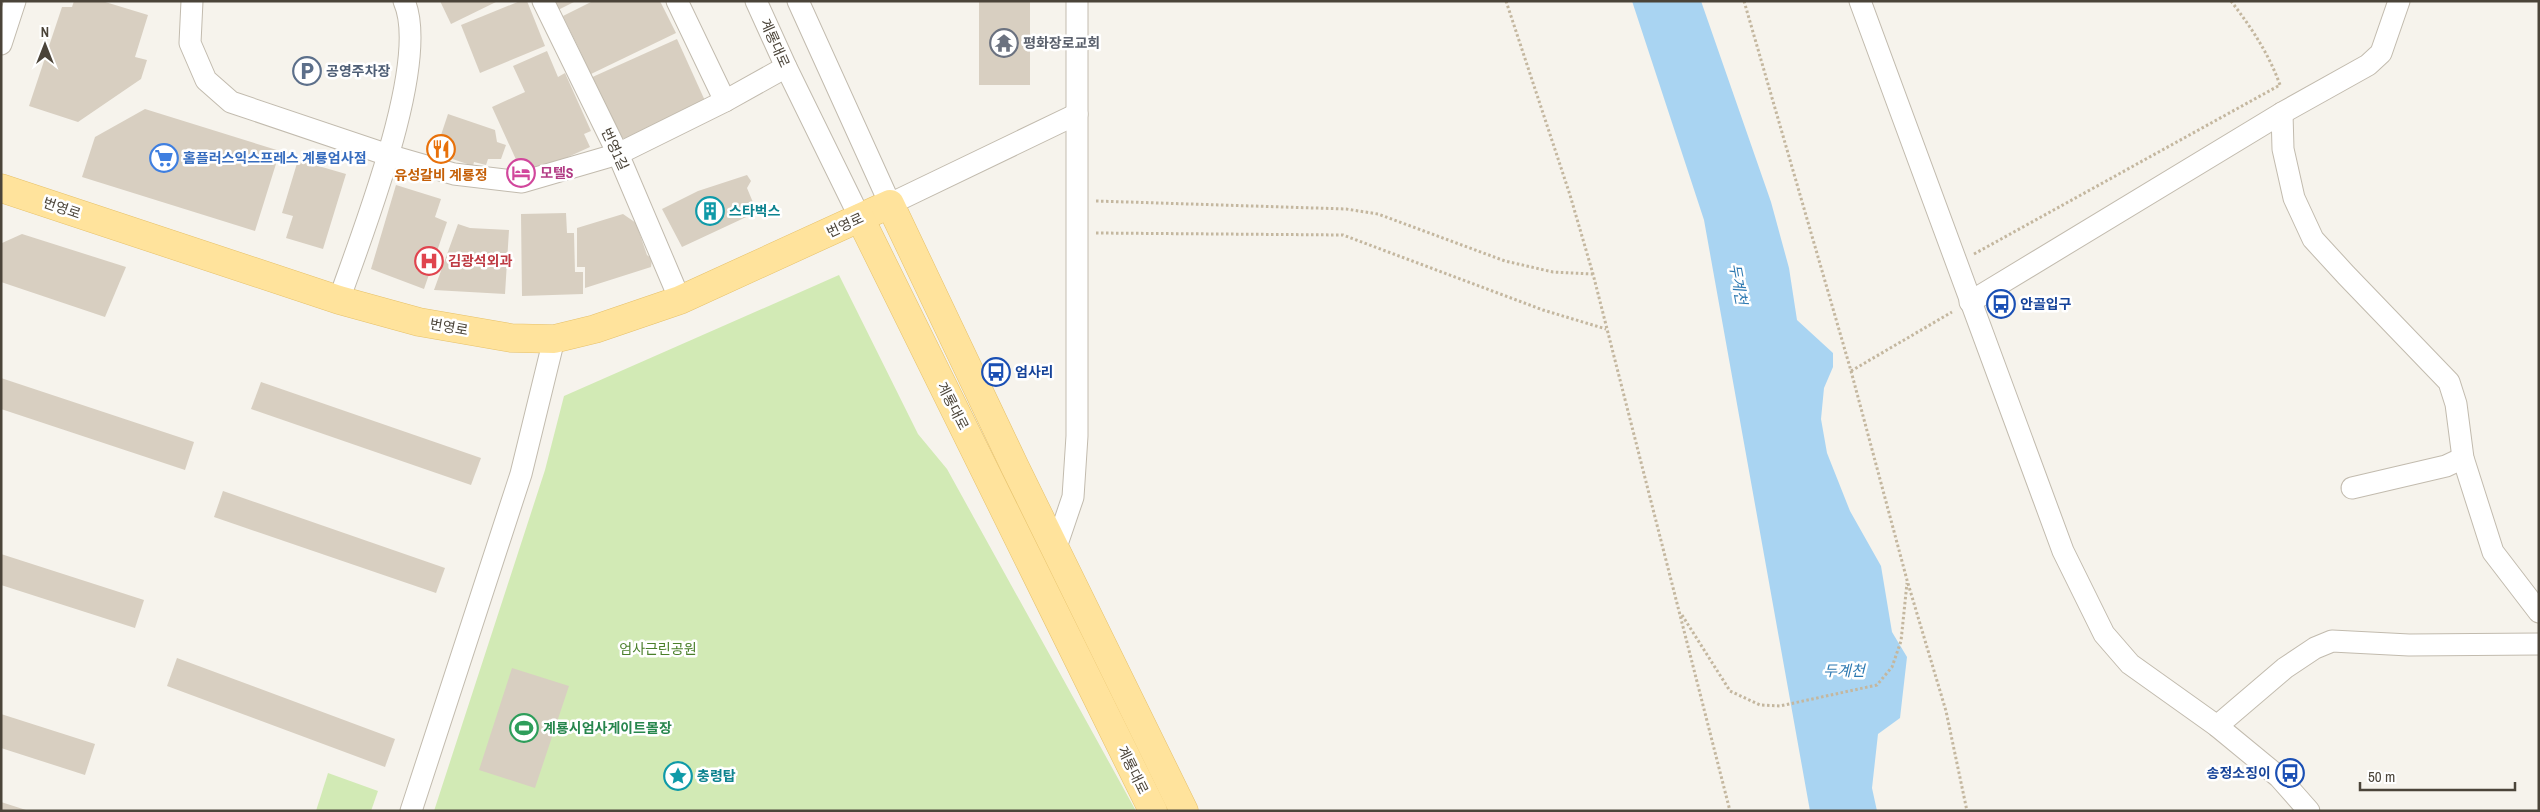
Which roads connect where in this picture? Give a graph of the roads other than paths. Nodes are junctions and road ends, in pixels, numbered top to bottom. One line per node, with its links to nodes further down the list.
1 (15, 1): 11 (street)
2 (192, 1): 17 (street)
3 (404, 1): 17 (street)
4 (543, 1): 16 (street, 번영1길)
5 (677, 1): 13 (street)
6 (756, 1): 12 (street, 계룡대로)
7 (798, 1): 19 (street, 계룡대로)
8 (1077, 1): 15 (street)
9 (1860, 1): 23 (street)
10 (2399, 1): 14 (street)
11 (3, 35)
12 (786, 67): 13 (street); 20 (street, 계룡대로)
13 (725, 101): 16 (street)
14 (2282, 113): 23 (street); 25 (street)
15 (1077, 114): 19 (street); 27 (street)
16 (618, 154): 17 (street); 22 (street, 번영1길)
17 (388, 155): 21 (street)
18 (1, 188): 21 (main road, 번영로)
19 (890, 204): 20 (main road, 번영로); 27 (main road, 계룡대로)
20 (860, 218): 22 (main road, 번영로); 32 (main road, 계룡대로)
21 (339, 300): 24 (main road, 번영로)
22 (680, 300): 24 (main road, 번영로)
23 (1970, 302): 30 (street)
24 (554, 338): 31 (street)
25 (2463, 458): 26 (street); 28 (street)
26 (2352, 488)
27 (1056, 547): 33 (main road, 계룡대로)
28 (2539, 612)
29 (2539, 644): 30 (street)
30 (2216, 726): 34 (street)
31 (411, 811)
32 (1153, 811)
33 (1184, 811)
34 (2309, 811)

